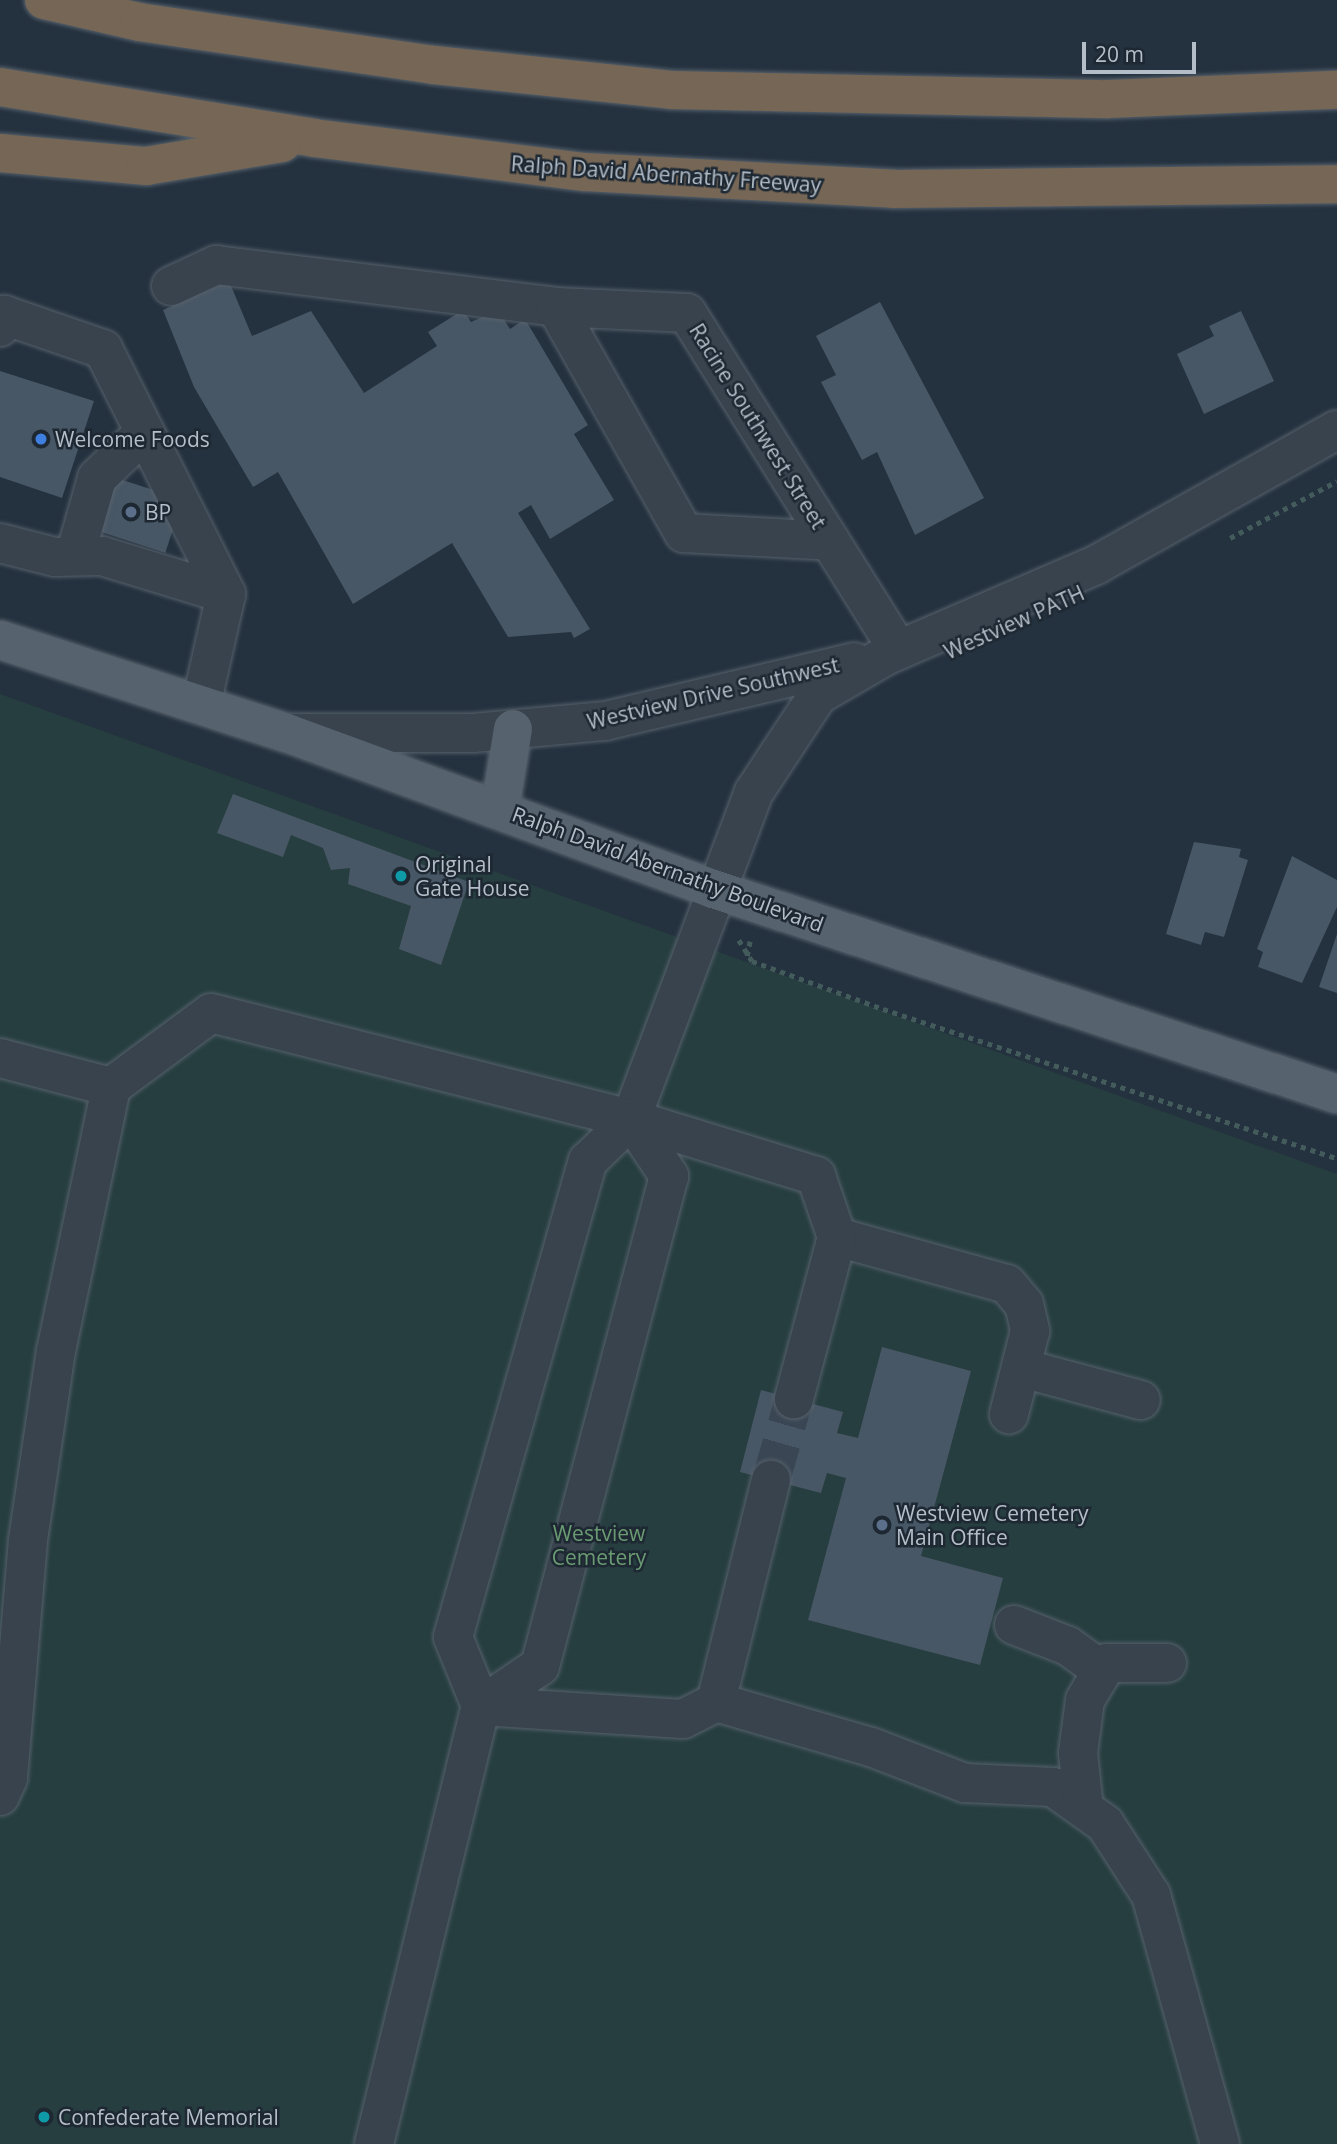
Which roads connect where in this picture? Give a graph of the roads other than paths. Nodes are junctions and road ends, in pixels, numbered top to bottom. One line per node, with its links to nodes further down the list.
1 (44, 0): 3 (highway)
2 (0, 88): 4 (highway, Ralph David Abernathy Freeway)
3 (1337, 90)
4 (314, 138): 5 (highway); 6 (highway, Ralph David Abernathy Freeway)
5 (0, 153)
6 (1337, 184)
7 (171, 286): 8 (street)
8 (556, 307): 12 (street, Racine Southwest Street); 12 (street)
9 (2, 321): 11 (street)
10 (1337, 430): 17 (street, Westview Drive Southwest)
11 (145, 432): 14 (street); 15 (street)
12 (830, 541): 17 (street, Racine Southwest Street)
13 (0, 543): 14 (street)
14 (75, 556): 15 (street)
15 (226, 594): 18 (street)
16 (0, 640): 18 (main road, Ralph David Abernathy Boulevard)
17 (892, 652): 19 (street, Westview Drive Southwest); 22 (street, Westview Drive Southwest)
18 (201, 705): 20 (main road, Ralph David Abernathy Boulevard)
19 (513, 729): 20 (street, Westview Drive Southwest); 21 (main road)
20 (287, 733): 21 (main road, Ralph David Abernathy Boulevard)
21 (500, 809): 22 (main road, Ralph David Abernathy Boulevard)
22 (713, 889): 25 (main road, Ralph David Abernathy Boulevard); 26 (street, Westview Drive Southwest)
23 (0, 1058): 24 (street)
24 (111, 1087): 26 (street); 38 (street)
25 (1337, 1094)
26 (632, 1119): 27 (street); 37 (street); 37 (street)
27 (838, 1237): 28 (street); 29 (street)
28 (1023, 1368): 30 (street); 31 (street)
29 (794, 1399)
30 (1141, 1400)
31 (1009, 1414)
32 (771, 1480): 36 (street)
33 (1014, 1625): 35 (street)
34 (1167, 1663): 35 (street)
35 (1098, 1678): 39 (street)
36 (716, 1702): 37 (street); 39 (street)
37 (481, 1706): 40 (street)
38 (0, 1796)
39 (1084, 1809): 41 (street)
40 (374, 2144)
41 (1220, 2144)

